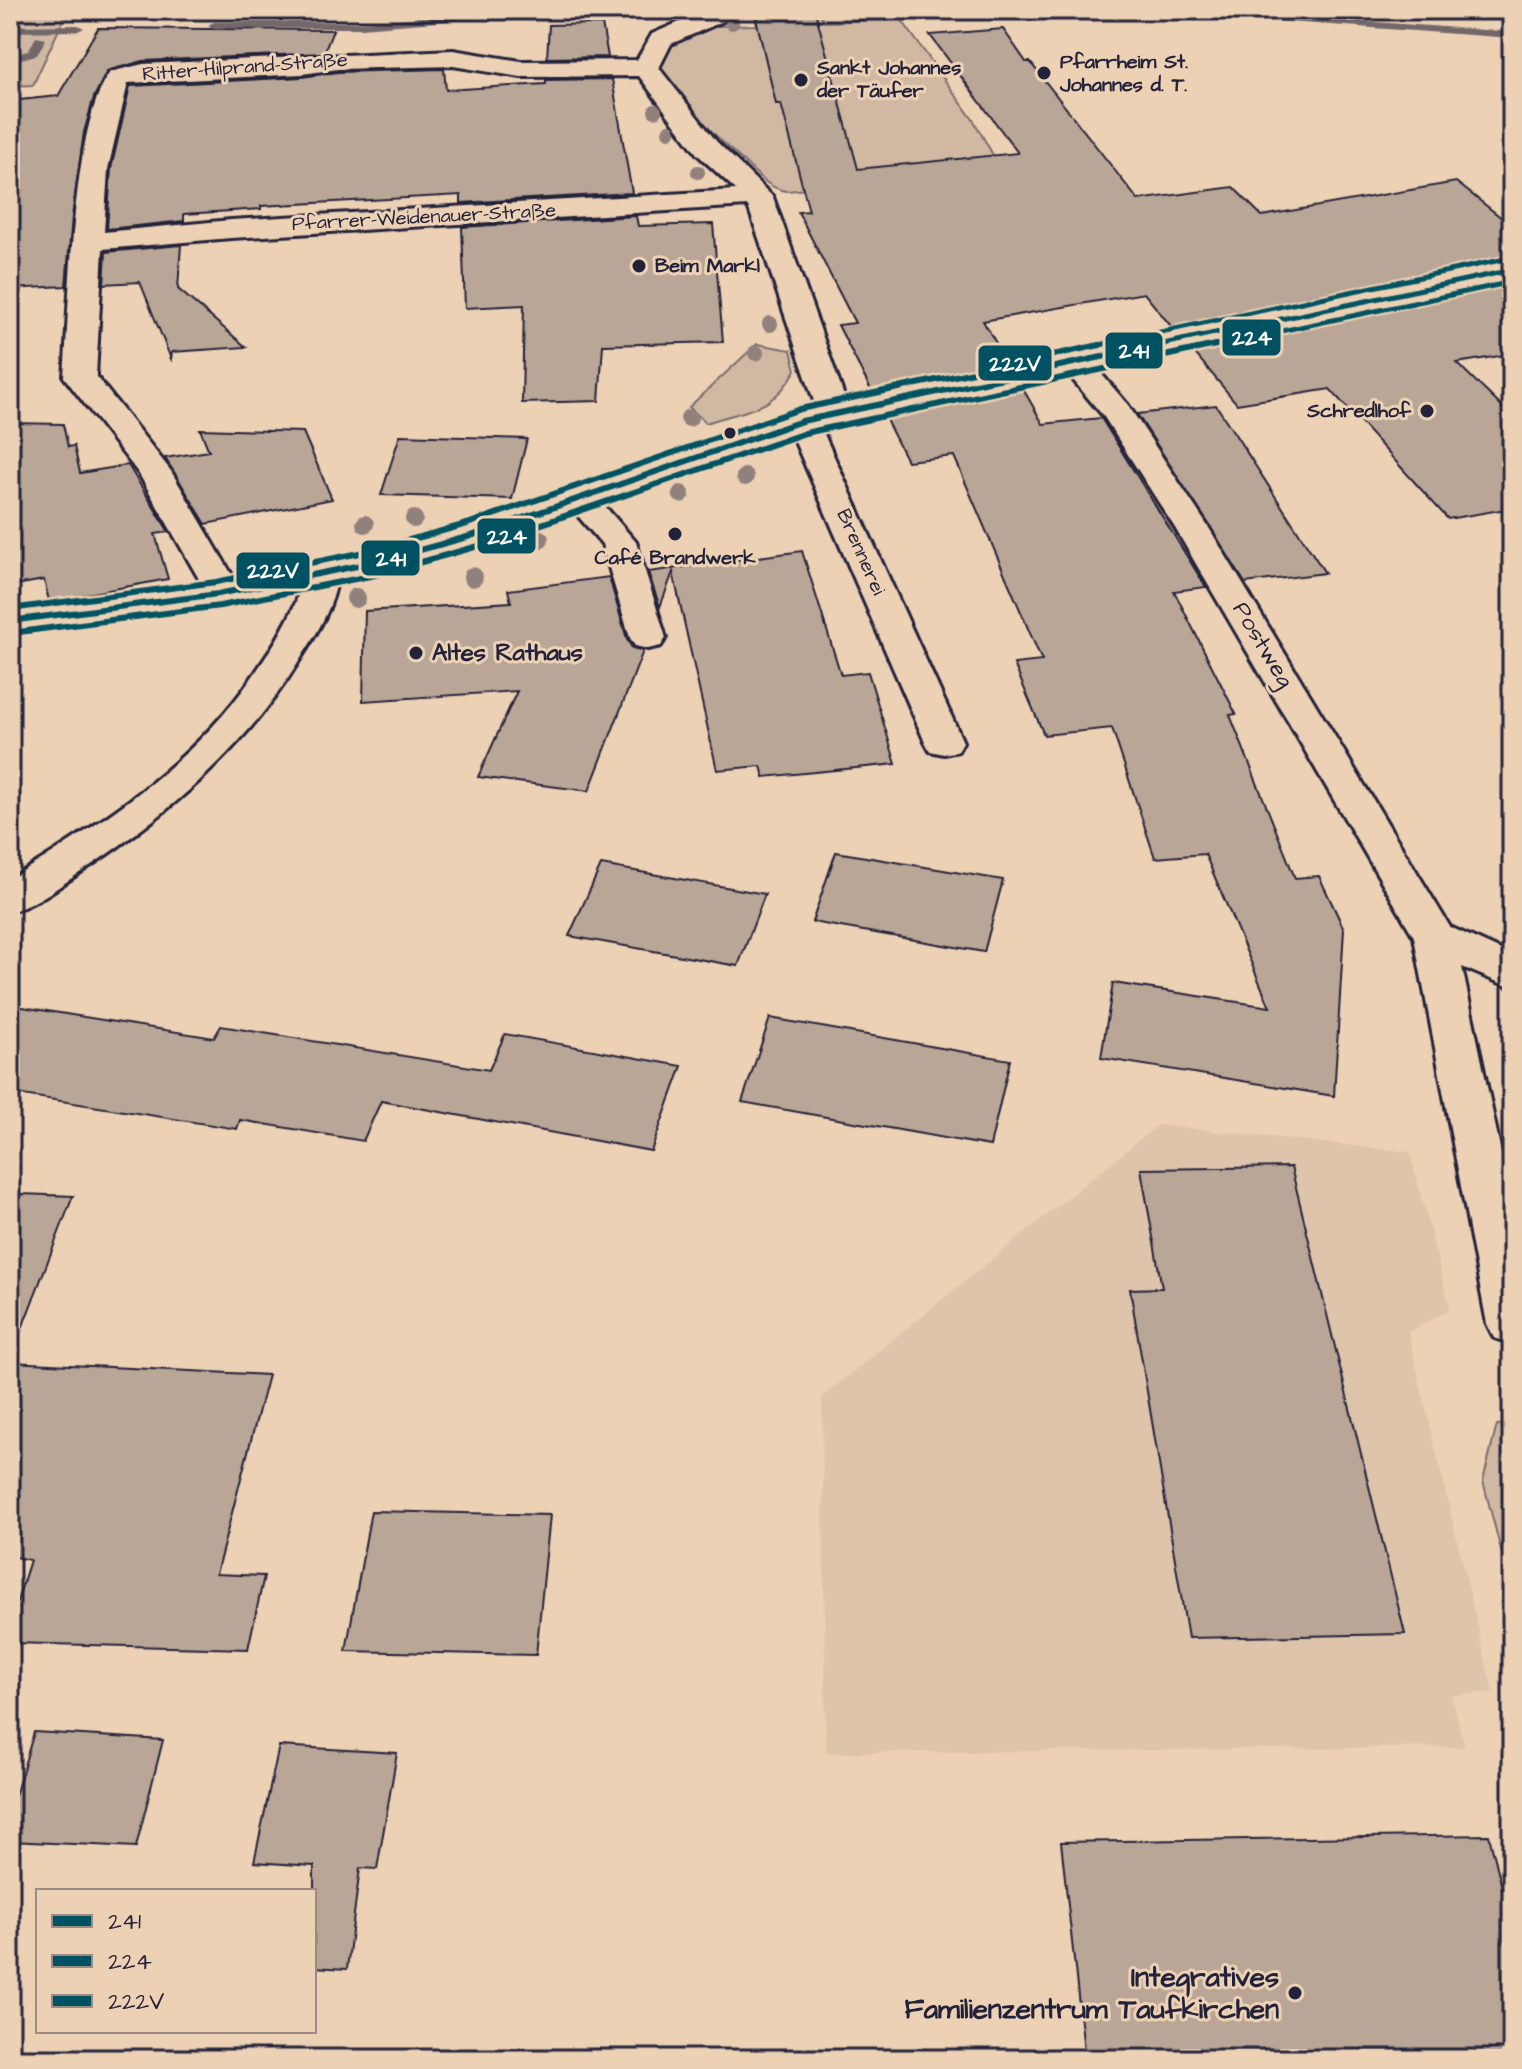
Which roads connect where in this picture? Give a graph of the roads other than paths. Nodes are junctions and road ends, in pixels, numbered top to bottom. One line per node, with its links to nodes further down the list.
1 (728, 10): 2 (street)
2 (646, 68): 3 (street); 4 (street, Ritter-Hilprand-Straße)
3 (759, 197): 4 (street, Pfarrer-Weidenauer-Straße); 7 (street)
4 (90, 242): 11 (street, Ritter-Hilprand-Straße)
5 (1512, 270): 6 (street)
6 (1075, 363): 7 (street); 16 (street, Postweg)
7 (834, 413): 8 (street)
8 (802, 421): 9 (street); 14 (street, Brennerei)
9 (578, 496): 10 (street); 13 (street)
10 (320, 575): 11 (street); 15 (street)
11 (224, 592): 12 (street)
12 (10, 621)
13 (648, 638)
14 (944, 742)
15 (10, 898)
16 (1435, 937): 17 (street); 18 (street, Postweg)
17 (1512, 973)
18 (1512, 1324)

